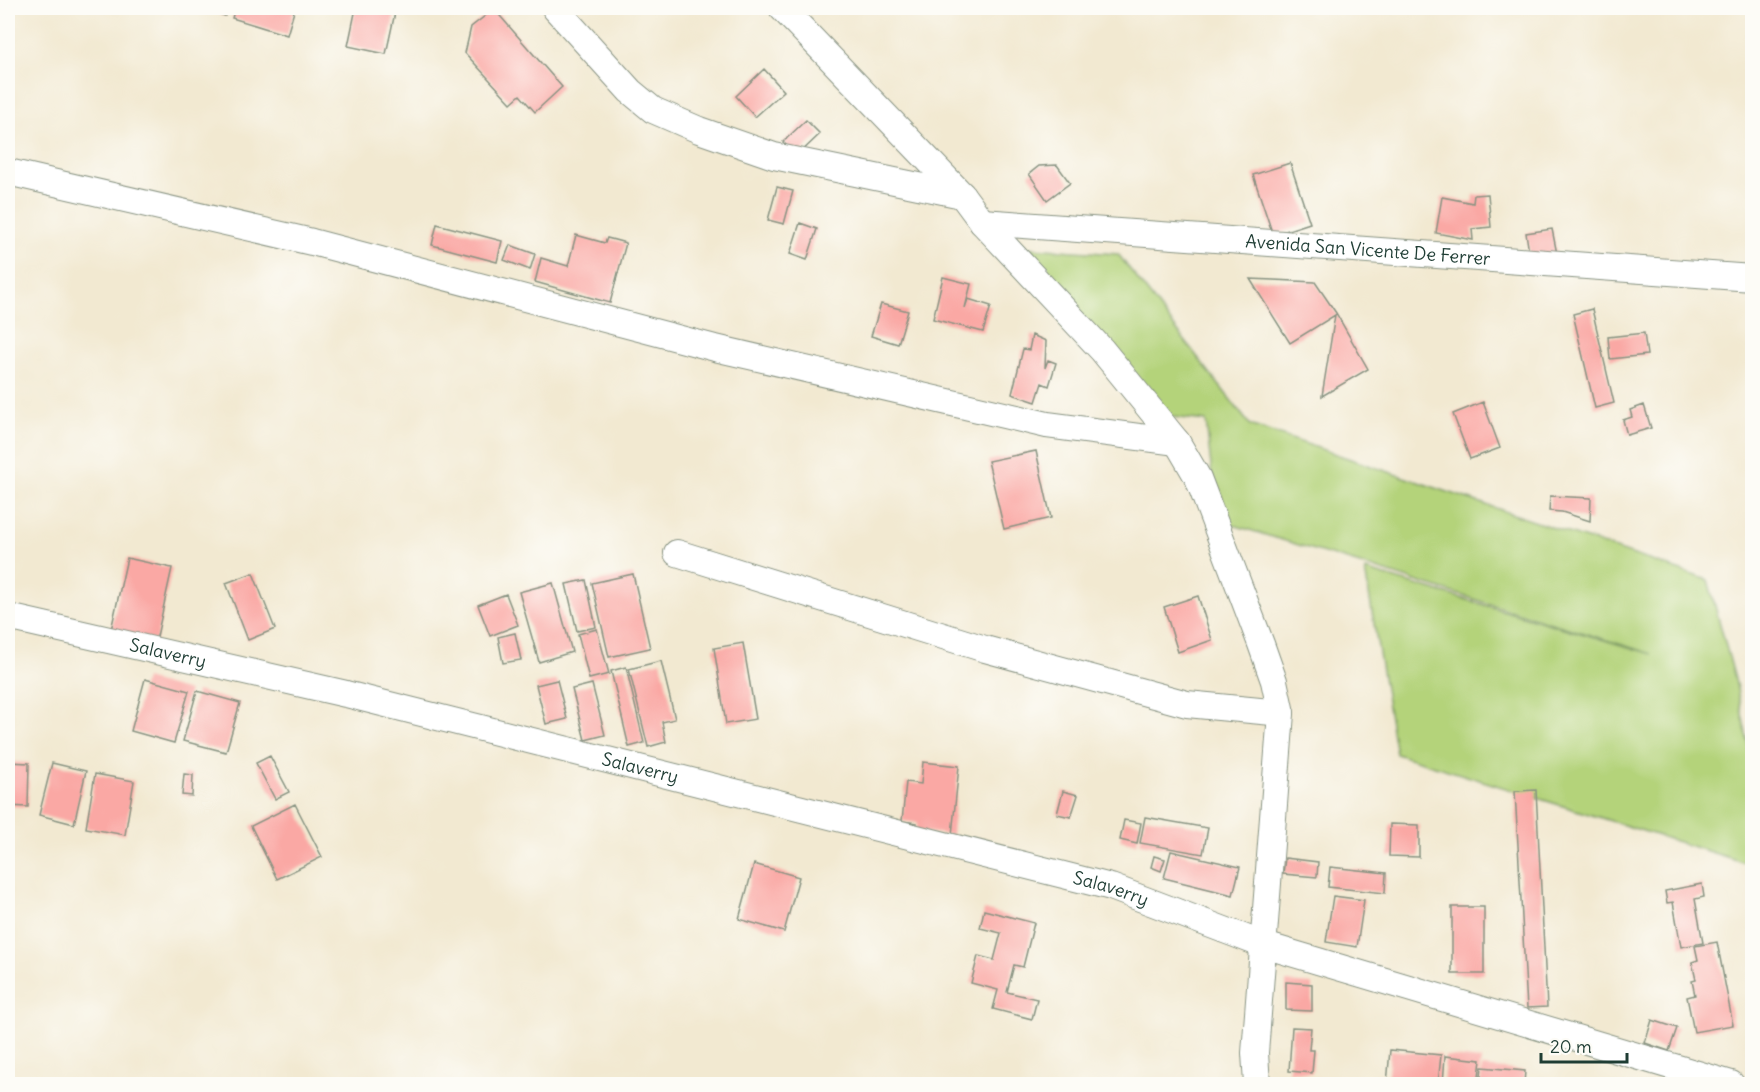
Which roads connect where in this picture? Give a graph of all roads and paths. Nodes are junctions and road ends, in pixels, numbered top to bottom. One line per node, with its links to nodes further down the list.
1 (555, 8): 4 (street)
2 (782, 8): 4 (street)
3 (8, 172): 7 (street)
4 (962, 195): 5 (street)
5 (982, 222): 6 (street, Avenida San Vicente De Ferrer); 7 (street)
6 (1752, 278)
7 (1177, 442): 10 (street)
8 (677, 553): 10 (street)
9 (8, 617): 11 (street, Salaverry)
10 (1281, 713): 11 (street)
11 (1264, 945): 12 (street); 13 (street, Salaverry)
12 (1257, 1084)
13 (1731, 1084)

